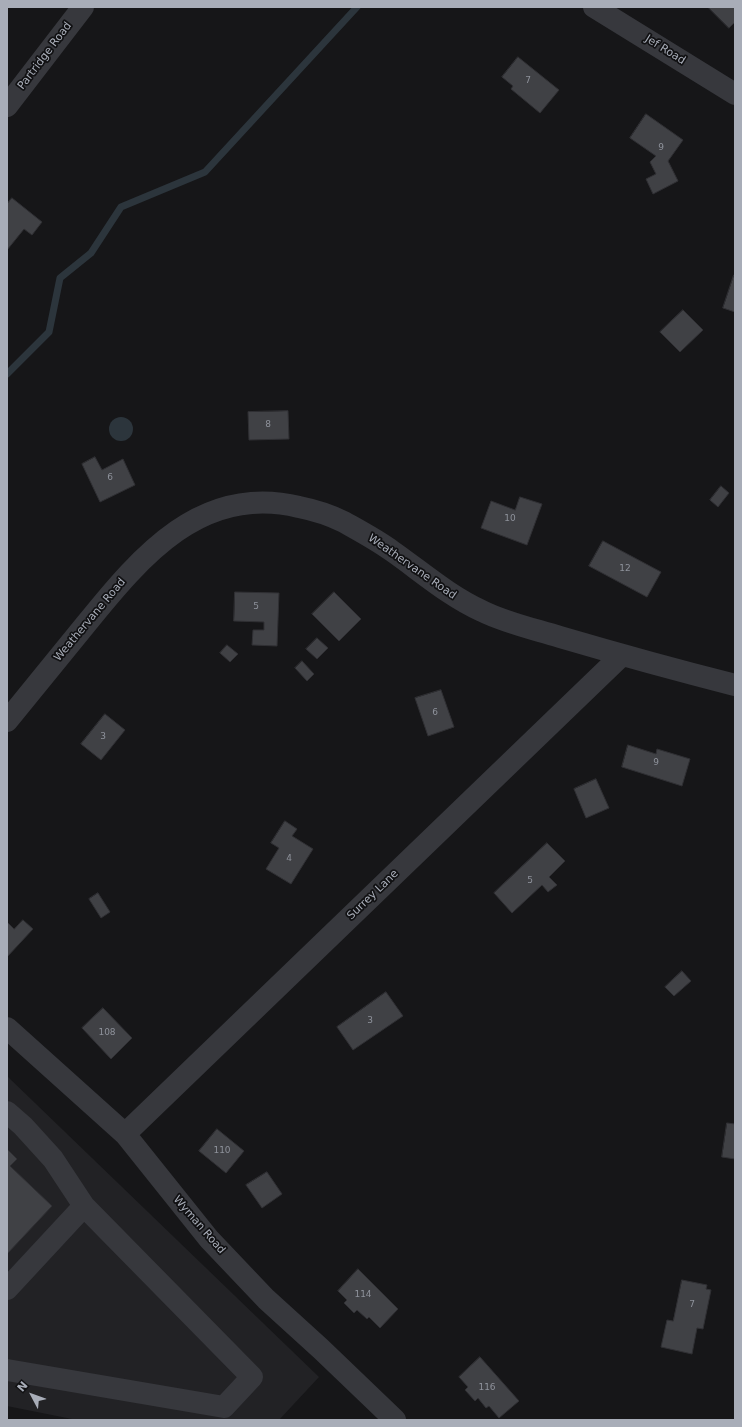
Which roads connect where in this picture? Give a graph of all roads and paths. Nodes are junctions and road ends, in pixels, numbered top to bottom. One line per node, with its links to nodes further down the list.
1 (82, 7): 5 (street, Partridge Road)
2 (594, 7): 3 (street, Jef Road)
3 (622, 14): 4 (street, Jef Road)
4 (735, 94)
5 (7, 106)
6 (622, 655): 7 (street, Weathervane Road); 8 (street, Weathervane Road); 11 (street, Surrey Lane)
7 (735, 685)
8 (7, 721)
9 (7, 1028): 11 (street, Wyman Road)
10 (7, 1112): 12 (street)
11 (125, 1134): 15 (street, Wyman Road)
12 (84, 1206): 13 (street); 14 (street)
13 (7, 1289)
14 (7, 1370)
15 (395, 1420)

